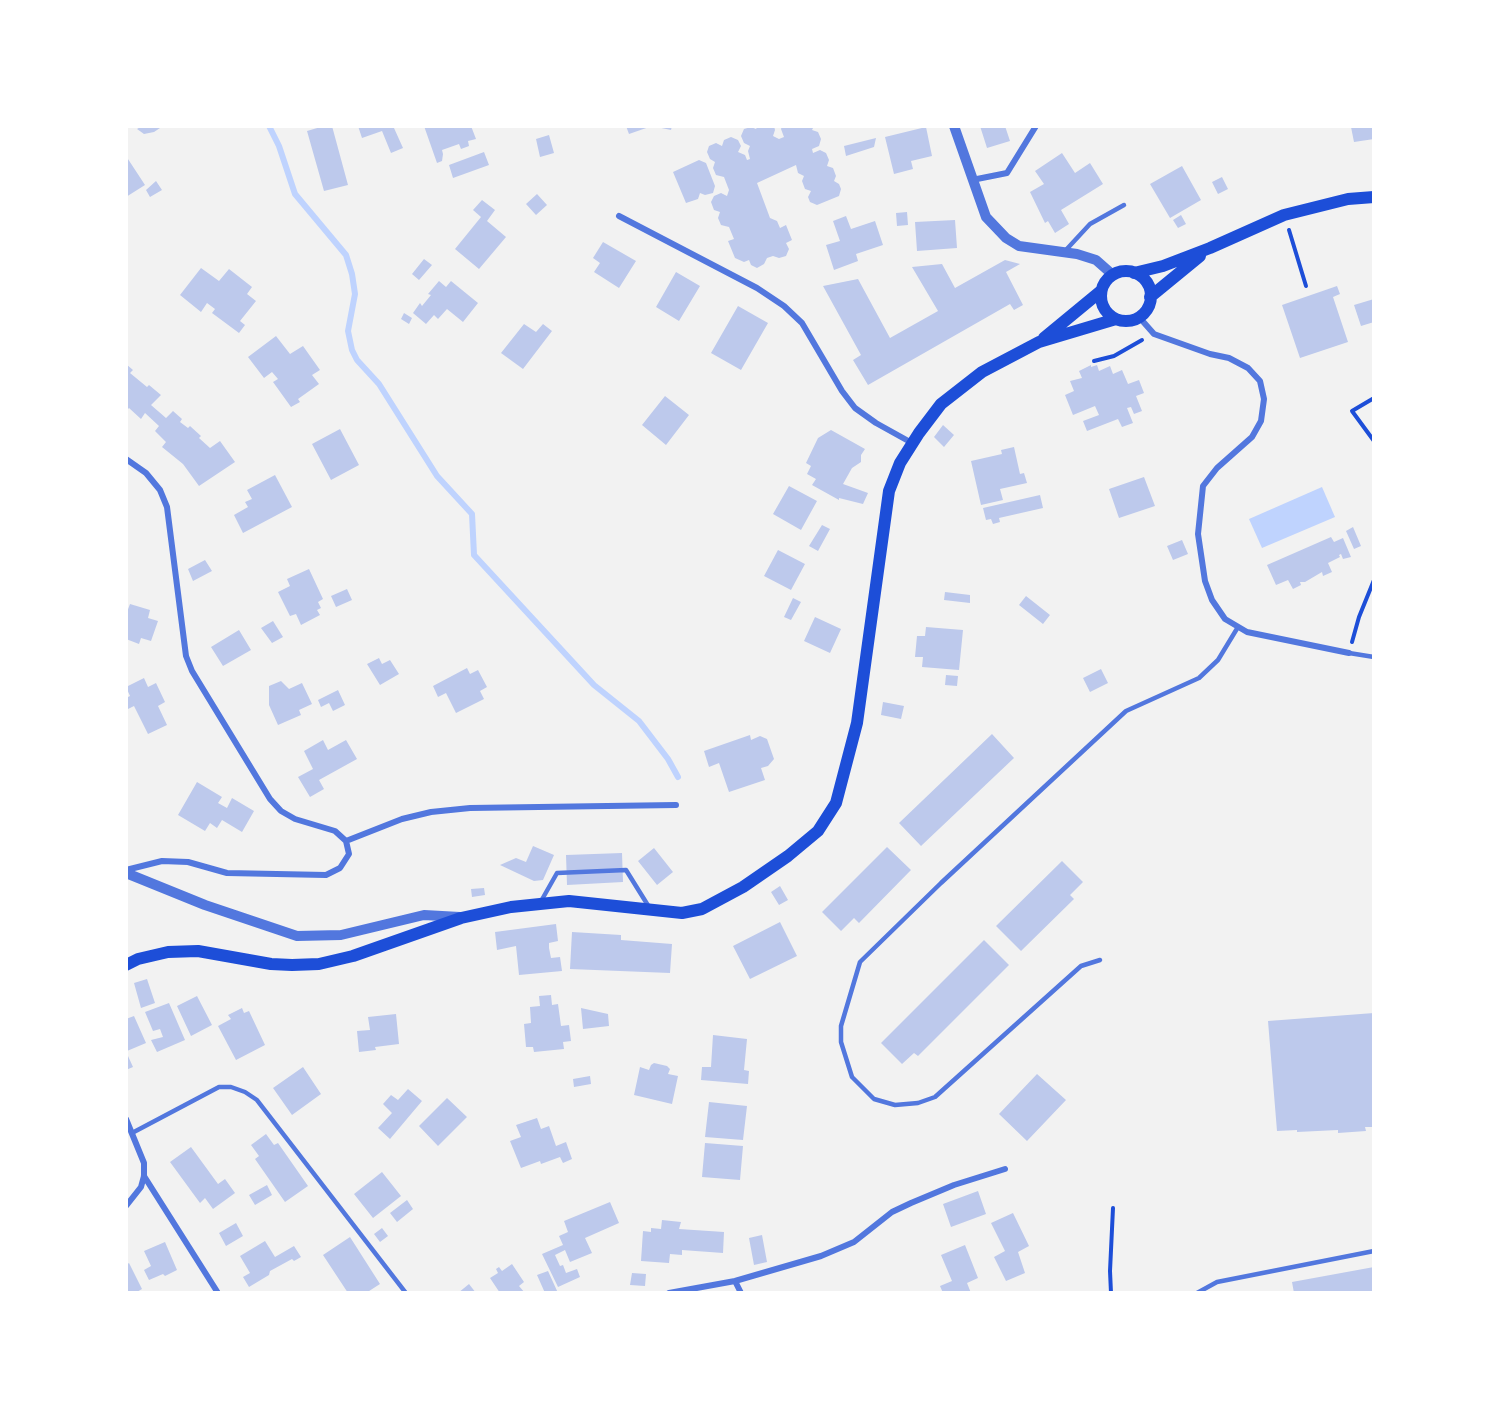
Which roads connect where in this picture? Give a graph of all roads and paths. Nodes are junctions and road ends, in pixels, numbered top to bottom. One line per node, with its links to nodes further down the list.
1 (954, 126): 3 (street)
2 (1036, 126): 3 (street)
3 (972, 180): 9 (street)
4 (1374, 197): 6 (main road)
5 (1124, 205): 9 (lane)
6 (1284, 215): 8 (main road); 12 (path)
7 (619, 216): 22 (street)
8 (1210, 248): 10 (main road); 14 (main road)
9 (1064, 252): 11 (street)
10 (1134, 273): 11 (main road); 14 (main road)
11 (1113, 275): 13 (main road)
12 (1306, 286)
13 (1101, 291): 16 (main road); 18 (main road)
14 (1150, 297): 15 (main road)
15 (1139, 317): 16 (main road); 17 (street)
16 (1116, 319): 18 (main road)
17 (1154, 334): 19 (path); 25 (street)
18 (1039, 342): 22 (main road)
19 (1094, 362)
20 (1374, 398): 21 (path)
21 (1374, 441)
22 (912, 443): 32 (main road)
23 (126, 459): 29 (street)
24 (1374, 580): 26 (path)
25 (1238, 627): 26 (street); 34 (lane)
26 (1349, 653): 27 (lane)
27 (1374, 657)
28 (676, 805): 29 (street)
29 (346, 841): 30 (street)
30 (126, 872): 33 (street)
31 (539, 904): 32 (main road); 32 (lane); 33 (main road)
32 (650, 909)
33 (461, 918): 35 (main road)
34 (1100, 960)
35 (126, 964)
36 (126, 1119): 37 (street)
37 (132, 1133): 39 (street); 45 (lane)
38 (1005, 1169): 43 (street)
39 (144, 1176): 40 (street); 44 (street)
40 (126, 1206)
41 (1113, 1208): 48 (path)
42 (1374, 1251): 49 (lane)
43 (735, 1281): 46 (street); 47 (street)
44 (218, 1293)
45 (406, 1293)
46 (669, 1293)
47 (741, 1293)
48 (1111, 1293)
49 (1197, 1293)

